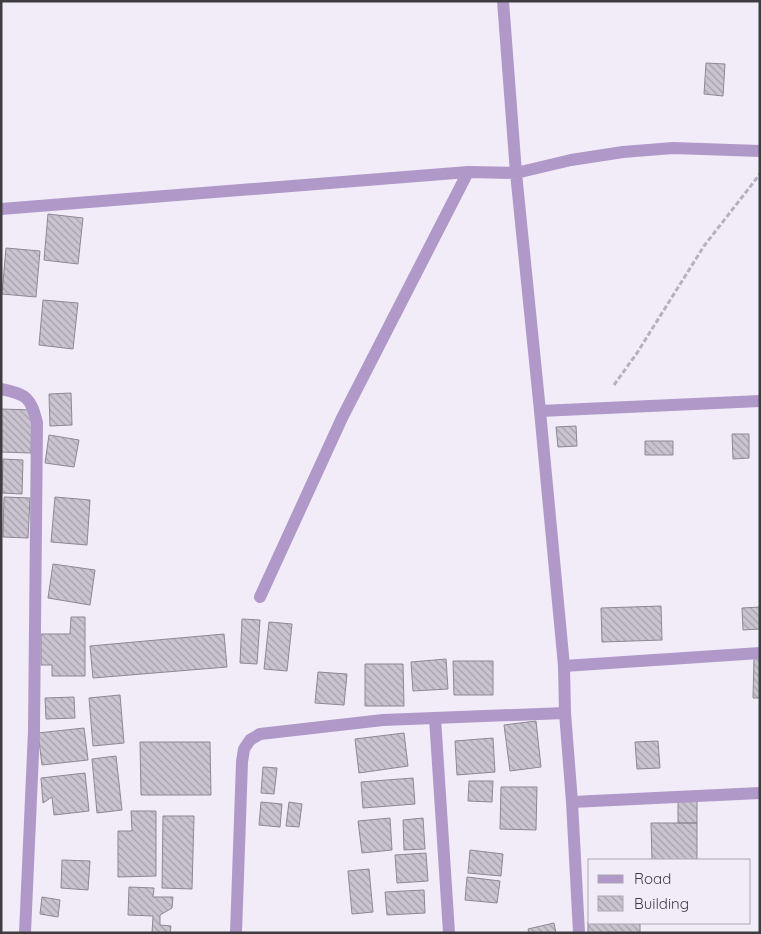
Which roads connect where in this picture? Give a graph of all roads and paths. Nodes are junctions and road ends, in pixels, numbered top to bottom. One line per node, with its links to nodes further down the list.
1 (503, 1): 4 (street)
2 (760, 151): 4 (street)
3 (468, 172): 4 (street); 6 (street); 11 (street)
4 (516, 173): 10 (street)
5 (760, 174): 9 (path)
6 (1, 209)
7 (1, 390): 18 (street)
8 (760, 401): 9 (street)
9 (598, 408): 10 (street)
10 (540, 411): 13 (street)
11 (260, 597)
12 (760, 653): 13 (street)
13 (564, 666): 14 (street)
14 (565, 713): 15 (street); 17 (street)
15 (435, 718): 19 (street); 20 (street)
16 (760, 793): 17 (street)
17 (572, 802): 21 (street)
18 (25, 933)
19 (236, 933)
20 (449, 933)
21 (579, 933)

